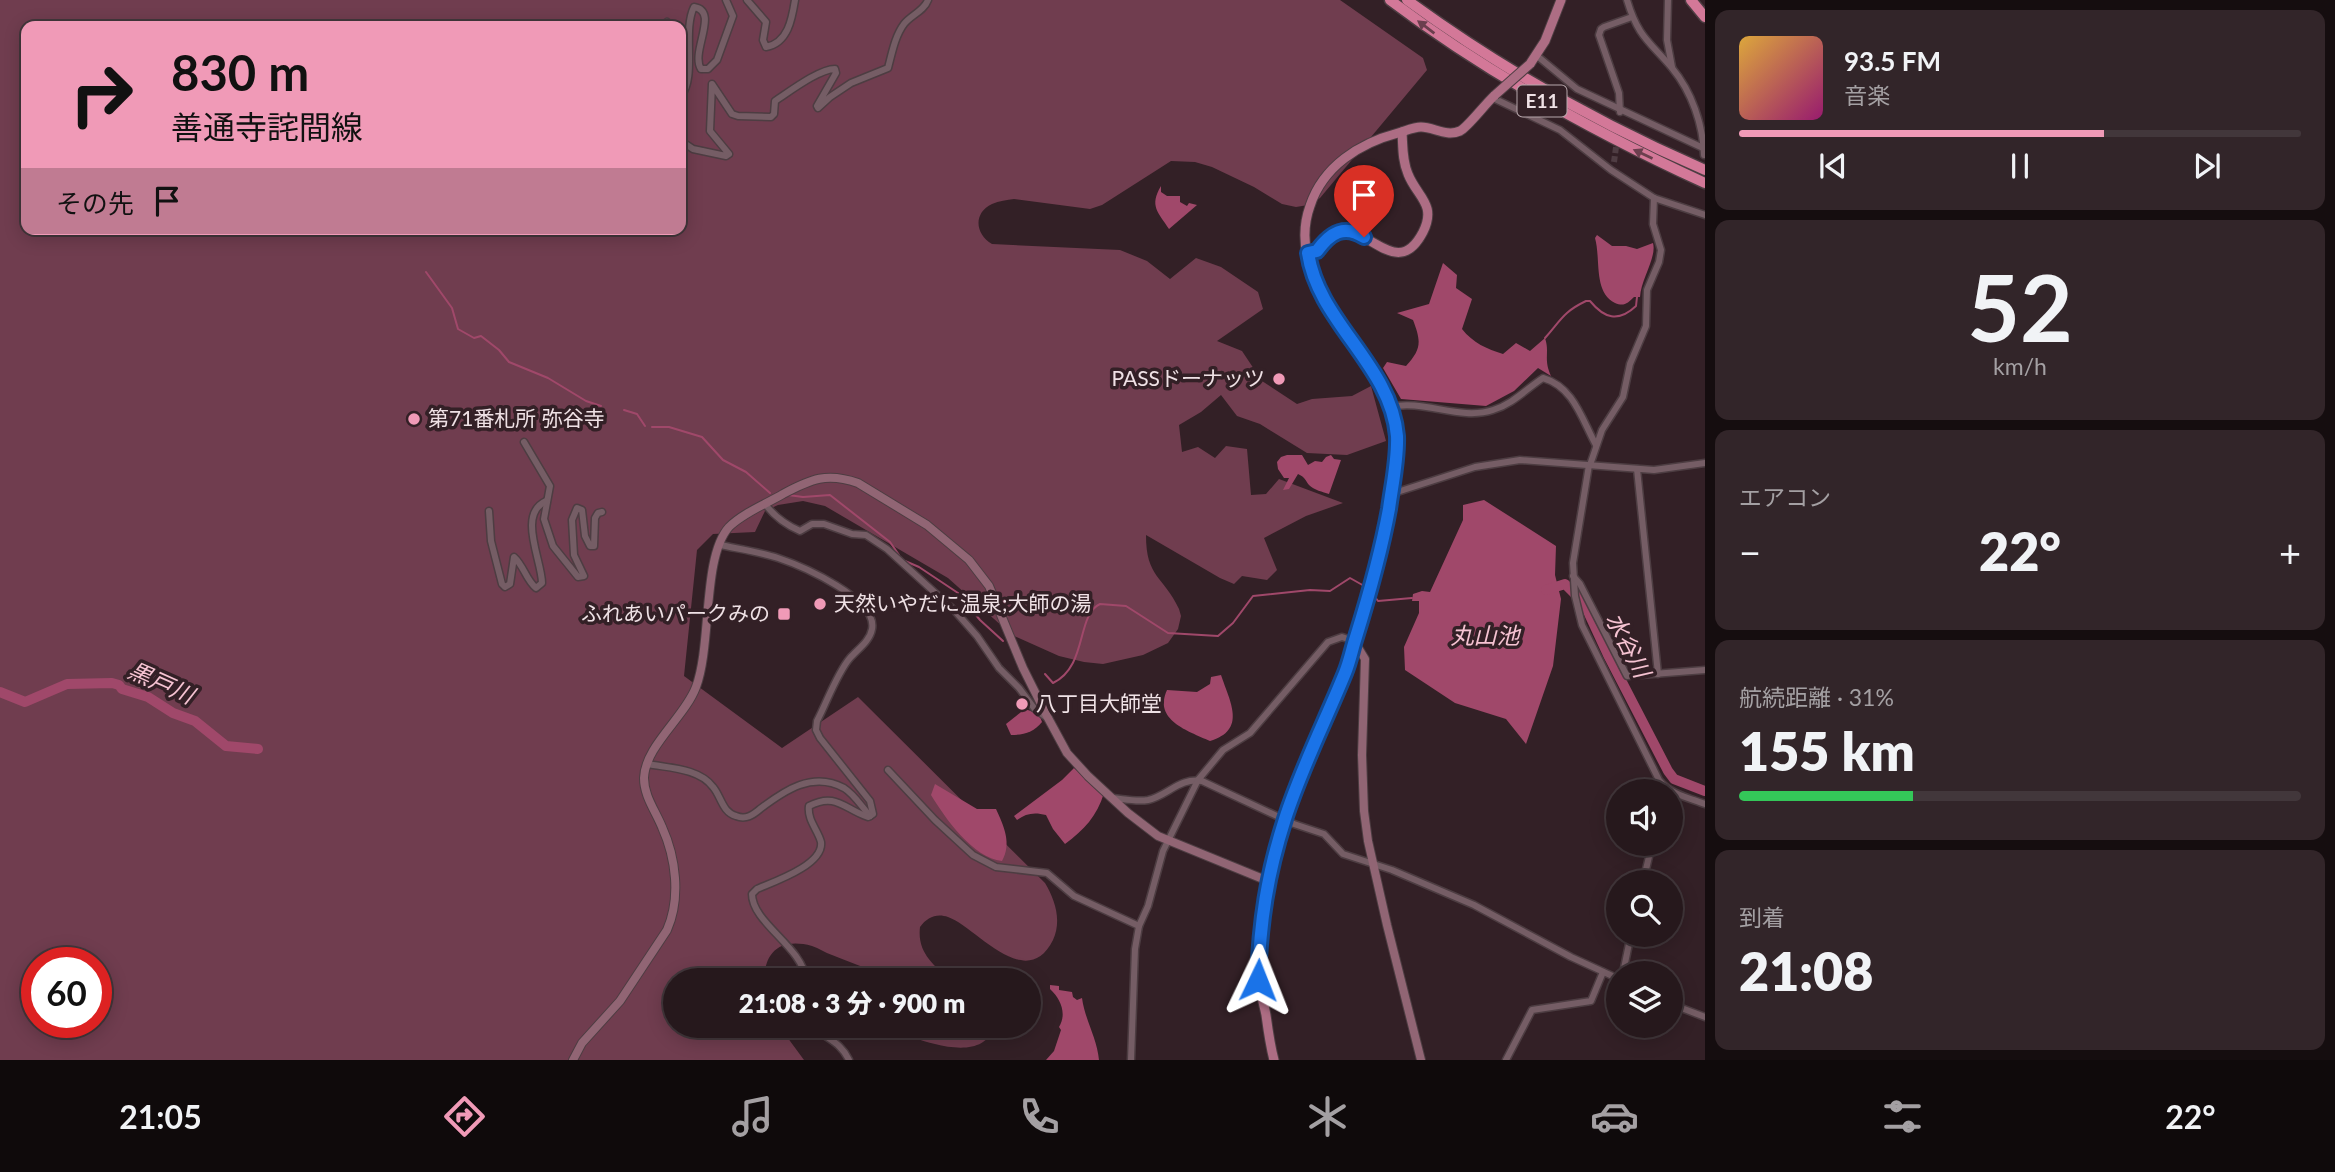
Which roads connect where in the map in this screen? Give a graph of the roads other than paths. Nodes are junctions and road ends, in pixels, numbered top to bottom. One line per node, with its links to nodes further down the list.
1 (726, 0): 15 (street)
2 (747, 0): 3 (street)
3 (795, 0)
4 (928, 0): 19 (street)
5 (1390, 0): 24 (highway, E11, one-way to 5)
6 (1407, 0): 23 (highway, E11)
7 (1561, 0): 13 (main road)
8 (1627, 0): 11 (street)
9 (1668, 0): 14 (street)
10 (1691, 0): 12 (highway)
11 (1632, 17): 14 (street); 17 (street)
12 (1705, 17)
13 (1536, 55): 16 (main road, bridge); 17 (street)
14 (1672, 69): 20 (street)
15 (686, 79)
16 (1494, 96): 18 (main road); 22 (street)
17 (1619, 111): 20 (street)
18 (1402, 132): 27 (main road); 27 (main road)
19 (686, 145)
20 (1704, 152)
21 (1614, 162): 22 (street)
22 (1611, 170): 25 (street)
23 (1705, 170)
24 (1705, 183)
25 (1654, 198): 26 (street); 30 (street)
26 (1705, 215)
27 (1308, 253): 28 (main road)
28 (1391, 407): 30 (street); 34 (main road)
29 (524, 442): 35 (street)
30 (1596, 445): 32 (street)
31 (1705, 463): 33 (street)
32 (1589, 465): 33 (street); 34 (street); 40 (street)
33 (1637, 469): 43 (street)
34 (1391, 494): 41 (main road)
35 (546, 501): 37 (street); 38 (street)
36 (765, 504): 39 (street); 44 (street); 44 (street)
37 (489, 511)
38 (602, 512)
39 (720, 545): 45 (street); 52 (street)
40 (1573, 576): 43 (street); 47 (street)
41 (1354, 641): 48 (street); 53 (main road); 55 (street)
42 (1705, 670): 43 (street)
43 (1658, 674)
44 (1048, 718): 50 (street)
45 (648, 764): 52 (street); 64 (street)
46 (888, 770): 57 (street)
47 (1659, 779)
48 (1198, 780): 50 (street); 53 (street); 54 (street)
49 (1683, 796): 51 (street)
50 (1113, 798): 54 (street)
51 (1705, 804)
52 (870, 816): 58 (street)
53 (1285, 819): 55 (street); 56 (main road)
54 (1168, 841): 56 (street); 57 (street)
55 (1373, 864): 59 (street); 68 (street)
56 (1268, 881): 67 (main road)
57 (1139, 926): 66 (street)
58 (804, 968)
59 (1603, 972): 60 (street); 69 (street)
60 (1606, 973)
61 (1683, 1009): 62 (street)
62 (1705, 1017)
63 (830, 1038): 65 (street)
64 (573, 1060)
65 (849, 1060)
66 (1131, 1060)
67 (1274, 1060)
68 (1421, 1060)
69 (1506, 1060)

